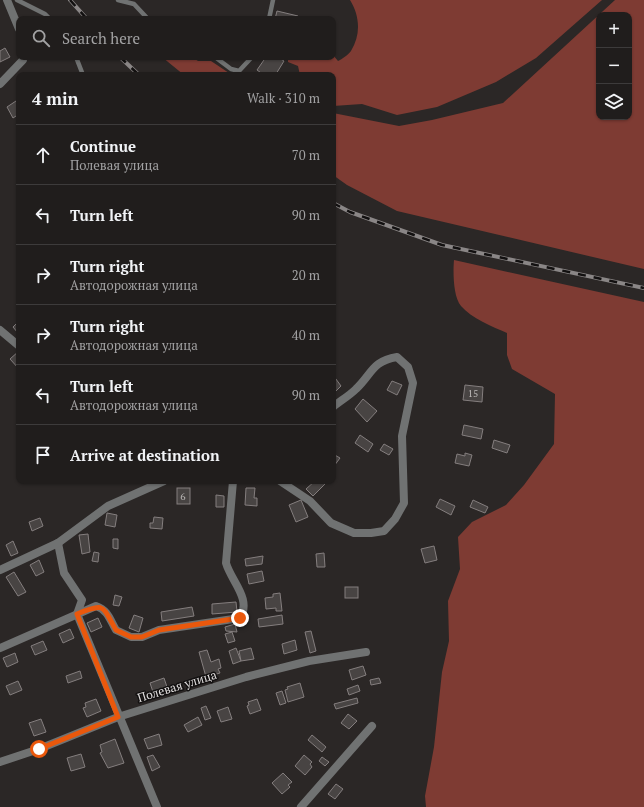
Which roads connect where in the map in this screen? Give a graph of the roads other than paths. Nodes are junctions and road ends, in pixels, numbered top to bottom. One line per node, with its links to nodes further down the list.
1 (7, 0): 9 (street)
2 (17, 0): 6 (lane)
3 (118, 0): 5 (lane)
4 (273, 0): 8 (lane)
5 (133, 2): 7 (lane)
6 (47, 16)
7 (145, 16)
8 (270, 16)
9 (16, 22)
10 (21, 60): 15 (street)
11 (77, 60): 14 (lane)
12 (219, 60): 13 (lane)
13 (249, 60)
14 (83, 72)
15 (0, 84)
16 (0, 330): 17 (street)
17 (16, 343)
18 (336, 405): 21 (street)
19 (157, 484): 22 (street)
20 (233, 484): 24 (street)
21 (284, 484)
22 (58, 543): 23 (street); 24 (street)
23 (0, 570)
24 (77, 614): 25 (street); 27 (street)
25 (0, 648)
26 (366, 652): 27 (street, Полевая улица)
27 (118, 717): 29 (street, Полевая улица); 30 (street)
28 (372, 726): 31 (street)
29 (0, 762)
30 (157, 807)
31 (301, 807)

